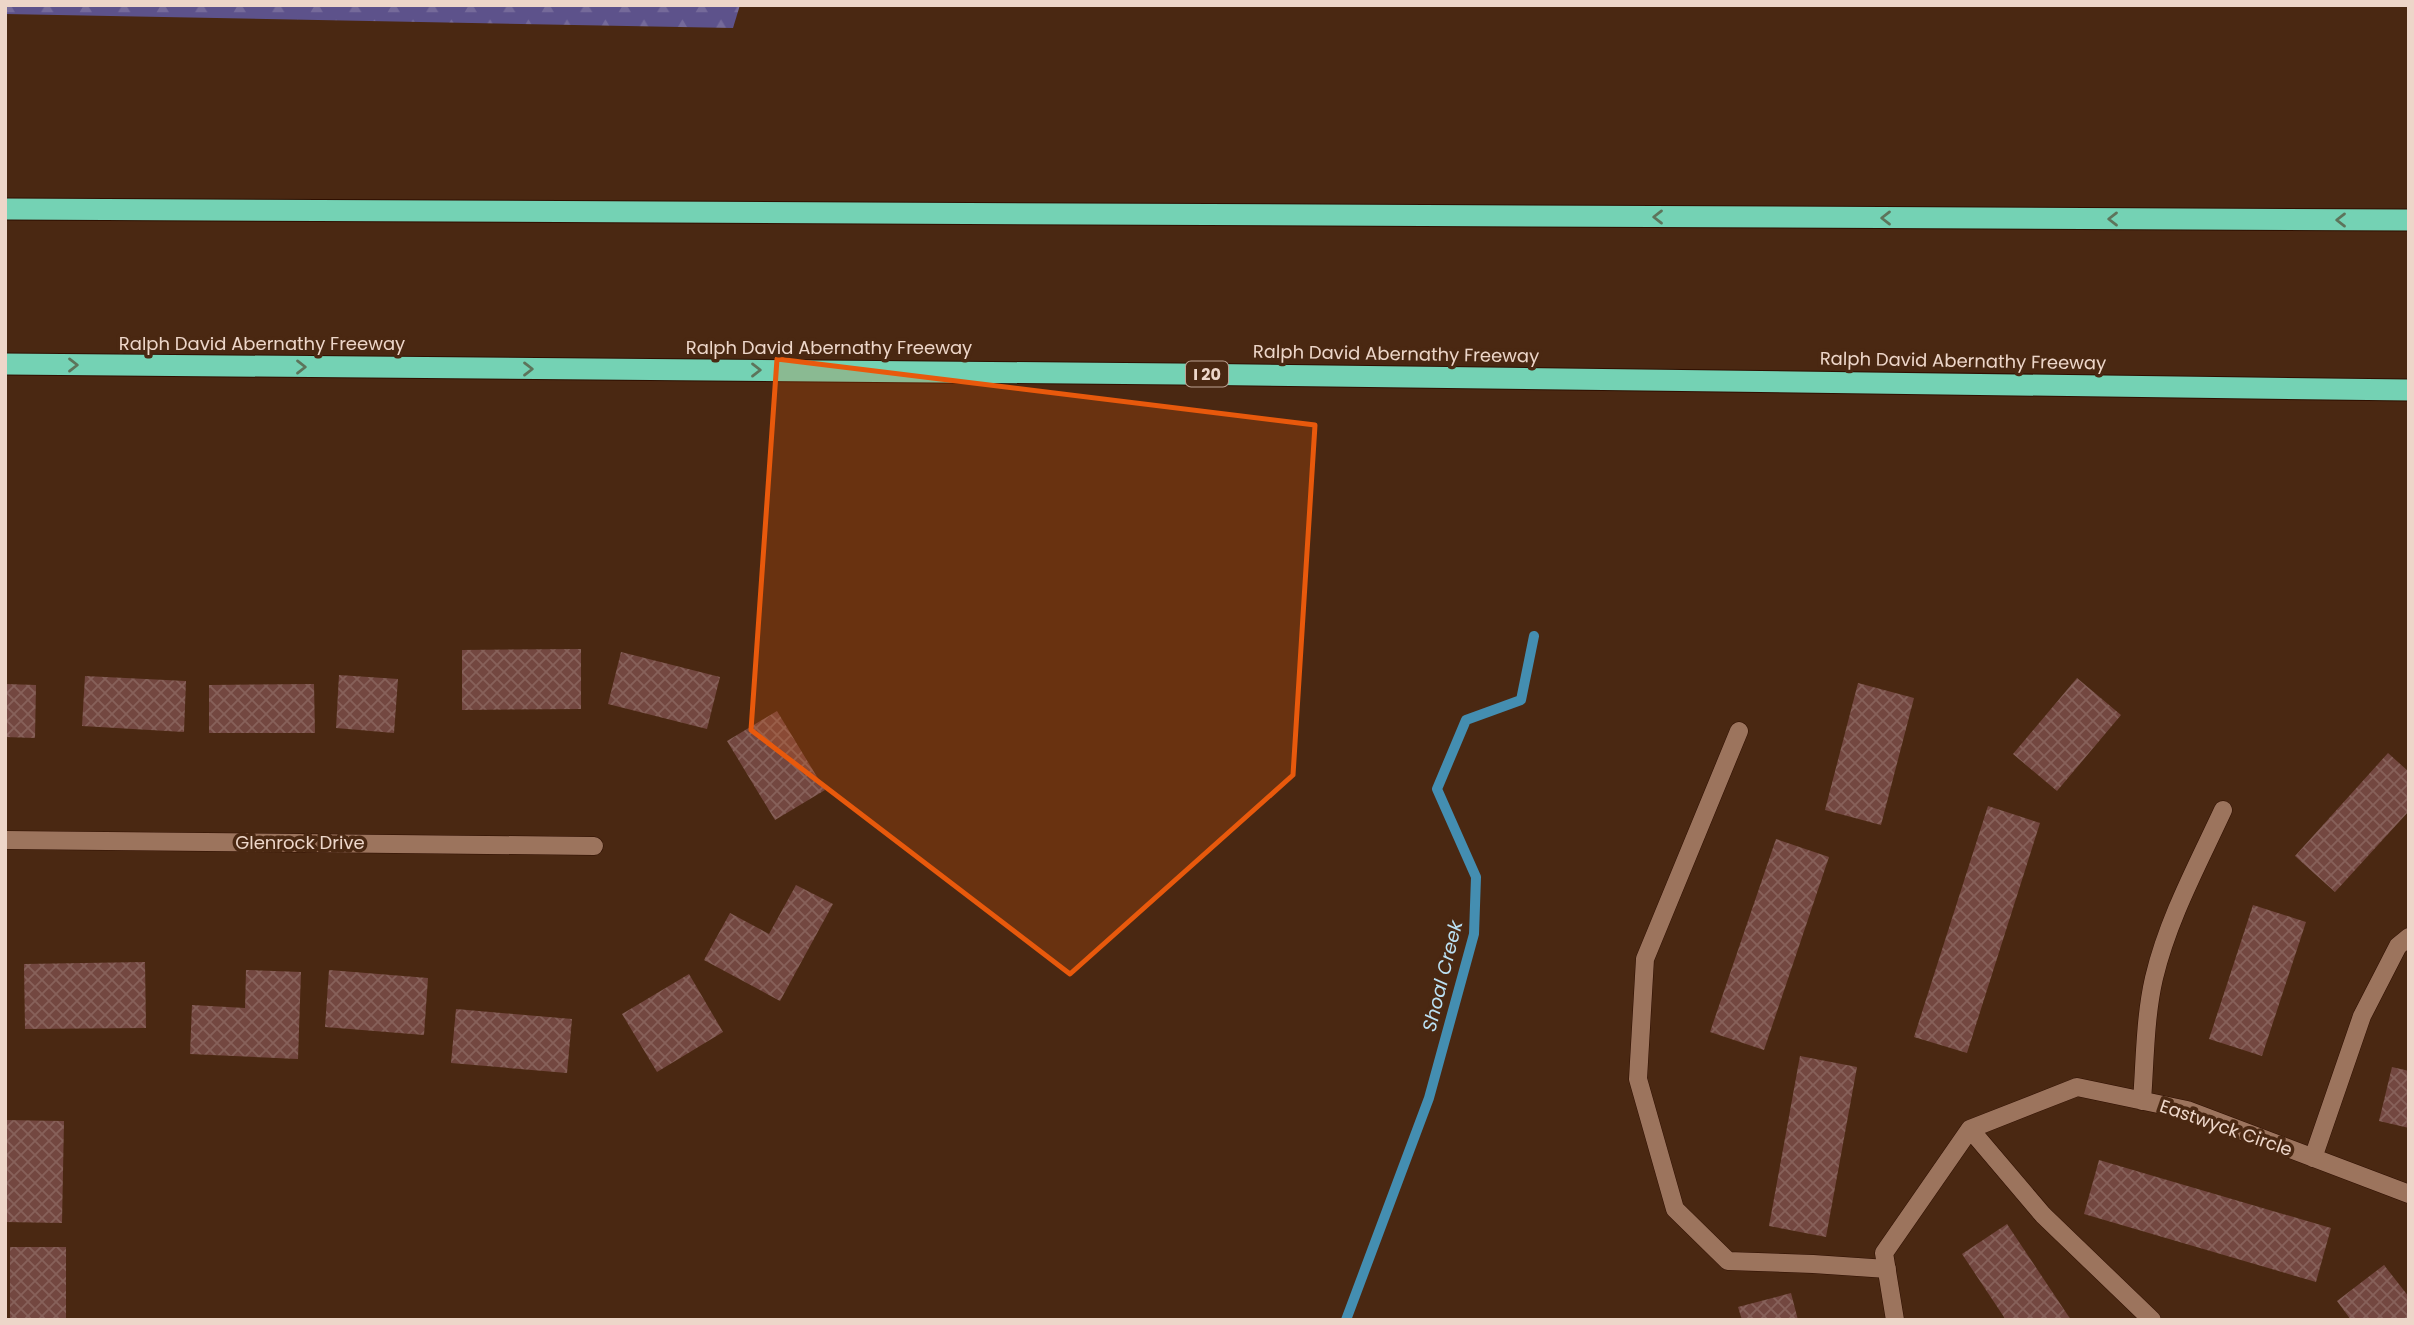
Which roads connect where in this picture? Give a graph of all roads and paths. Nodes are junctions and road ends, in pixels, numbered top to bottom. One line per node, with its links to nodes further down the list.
1 (5, 209): 2 (highway, one-way to 1)
2 (2409, 220)
3 (5, 364): 4 (highway, Ralph David Abernathy Freeway / I 20, one-way to 4)
4 (2409, 390)
5 (1739, 731): 14 (street)
6 (2222, 810): 10 (street)
7 (5, 841): 8 (street, Glenrock Drive)
8 (594, 845)
9 (2409, 937): 12 (street)
10 (2143, 1101): 11 (street, Eastwyck Circle); 12 (street, Eastwyck Circle)
11 (1970, 1129): 14 (street); 16 (street)
12 (2313, 1158): 13 (street, Eastwyck Circle)
13 (2409, 1194)
14 (1887, 1269): 15 (street)
15 (1895, 1320)
16 (2152, 1320)

